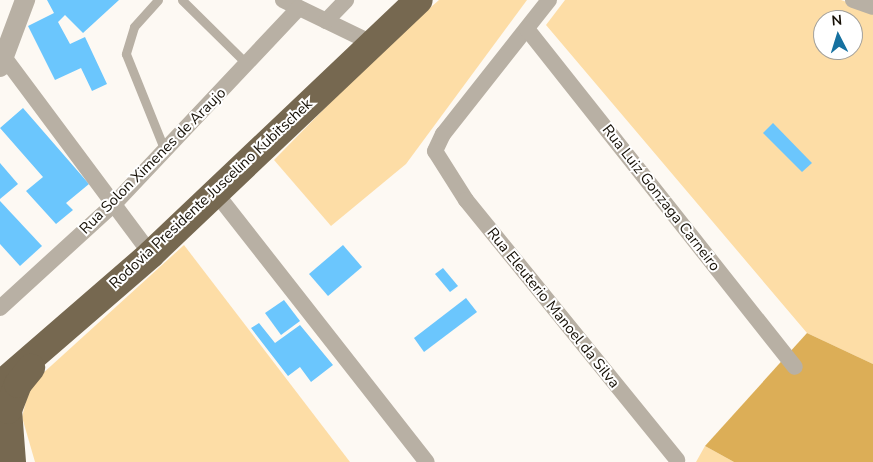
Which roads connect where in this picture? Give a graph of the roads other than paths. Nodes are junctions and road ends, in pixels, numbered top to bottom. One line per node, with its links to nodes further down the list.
1 (25, 0): 14 (street)
2 (158, 0): 16 (lane)
3 (182, 0): 15 (lane)
4 (283, 0): 10 (street)
5 (346, 0): 11 (street)
6 (419, 0): 13 (highway, Rodovia Presidente Juscelino Kubitschek)
7 (549, 0): 12 (street)
8 (853, 0): 9 (street)
9 (873, 6)
10 (299, 8): 11 (street); 15 (street, Rua Solon Ximenes de Araujo)
11 (326, 21): 13 (street)
12 (527, 29): 23 (street, Rua Luiz Gonzaga Carneiro); 25 (street, Rua Eleuterio Manoel da Silva)
13 (374, 44): 17 (highway, Rodovia Presidente Juscelino Kubitschek)
14 (2, 62): 18 (street)
15 (247, 64): 16 (street, Rua Solon Ximenes de Araujo)
16 (165, 152): 18 (street, Rua Solon Ximenes de Araujo)
17 (215, 192): 19 (highway, Rodovia Presidente Juscelino Kubitschek); 27 (street)
18 (115, 203): 19 (street); 20 (street, Rua Solon Ximenes de Araujo)
19 (151, 254): 21 (highway, Rodovia Presidente Juscelino Kubitschek)
20 (0, 308)
21 (60, 332): 22 (highway); 24 (highway, Rodovia Presidente Juscelino Kubitschek); 26 (highway)
22 (0, 364)
23 (795, 366)
24 (0, 385)
25 (677, 460)
26 (12, 462)
27 (427, 462)

